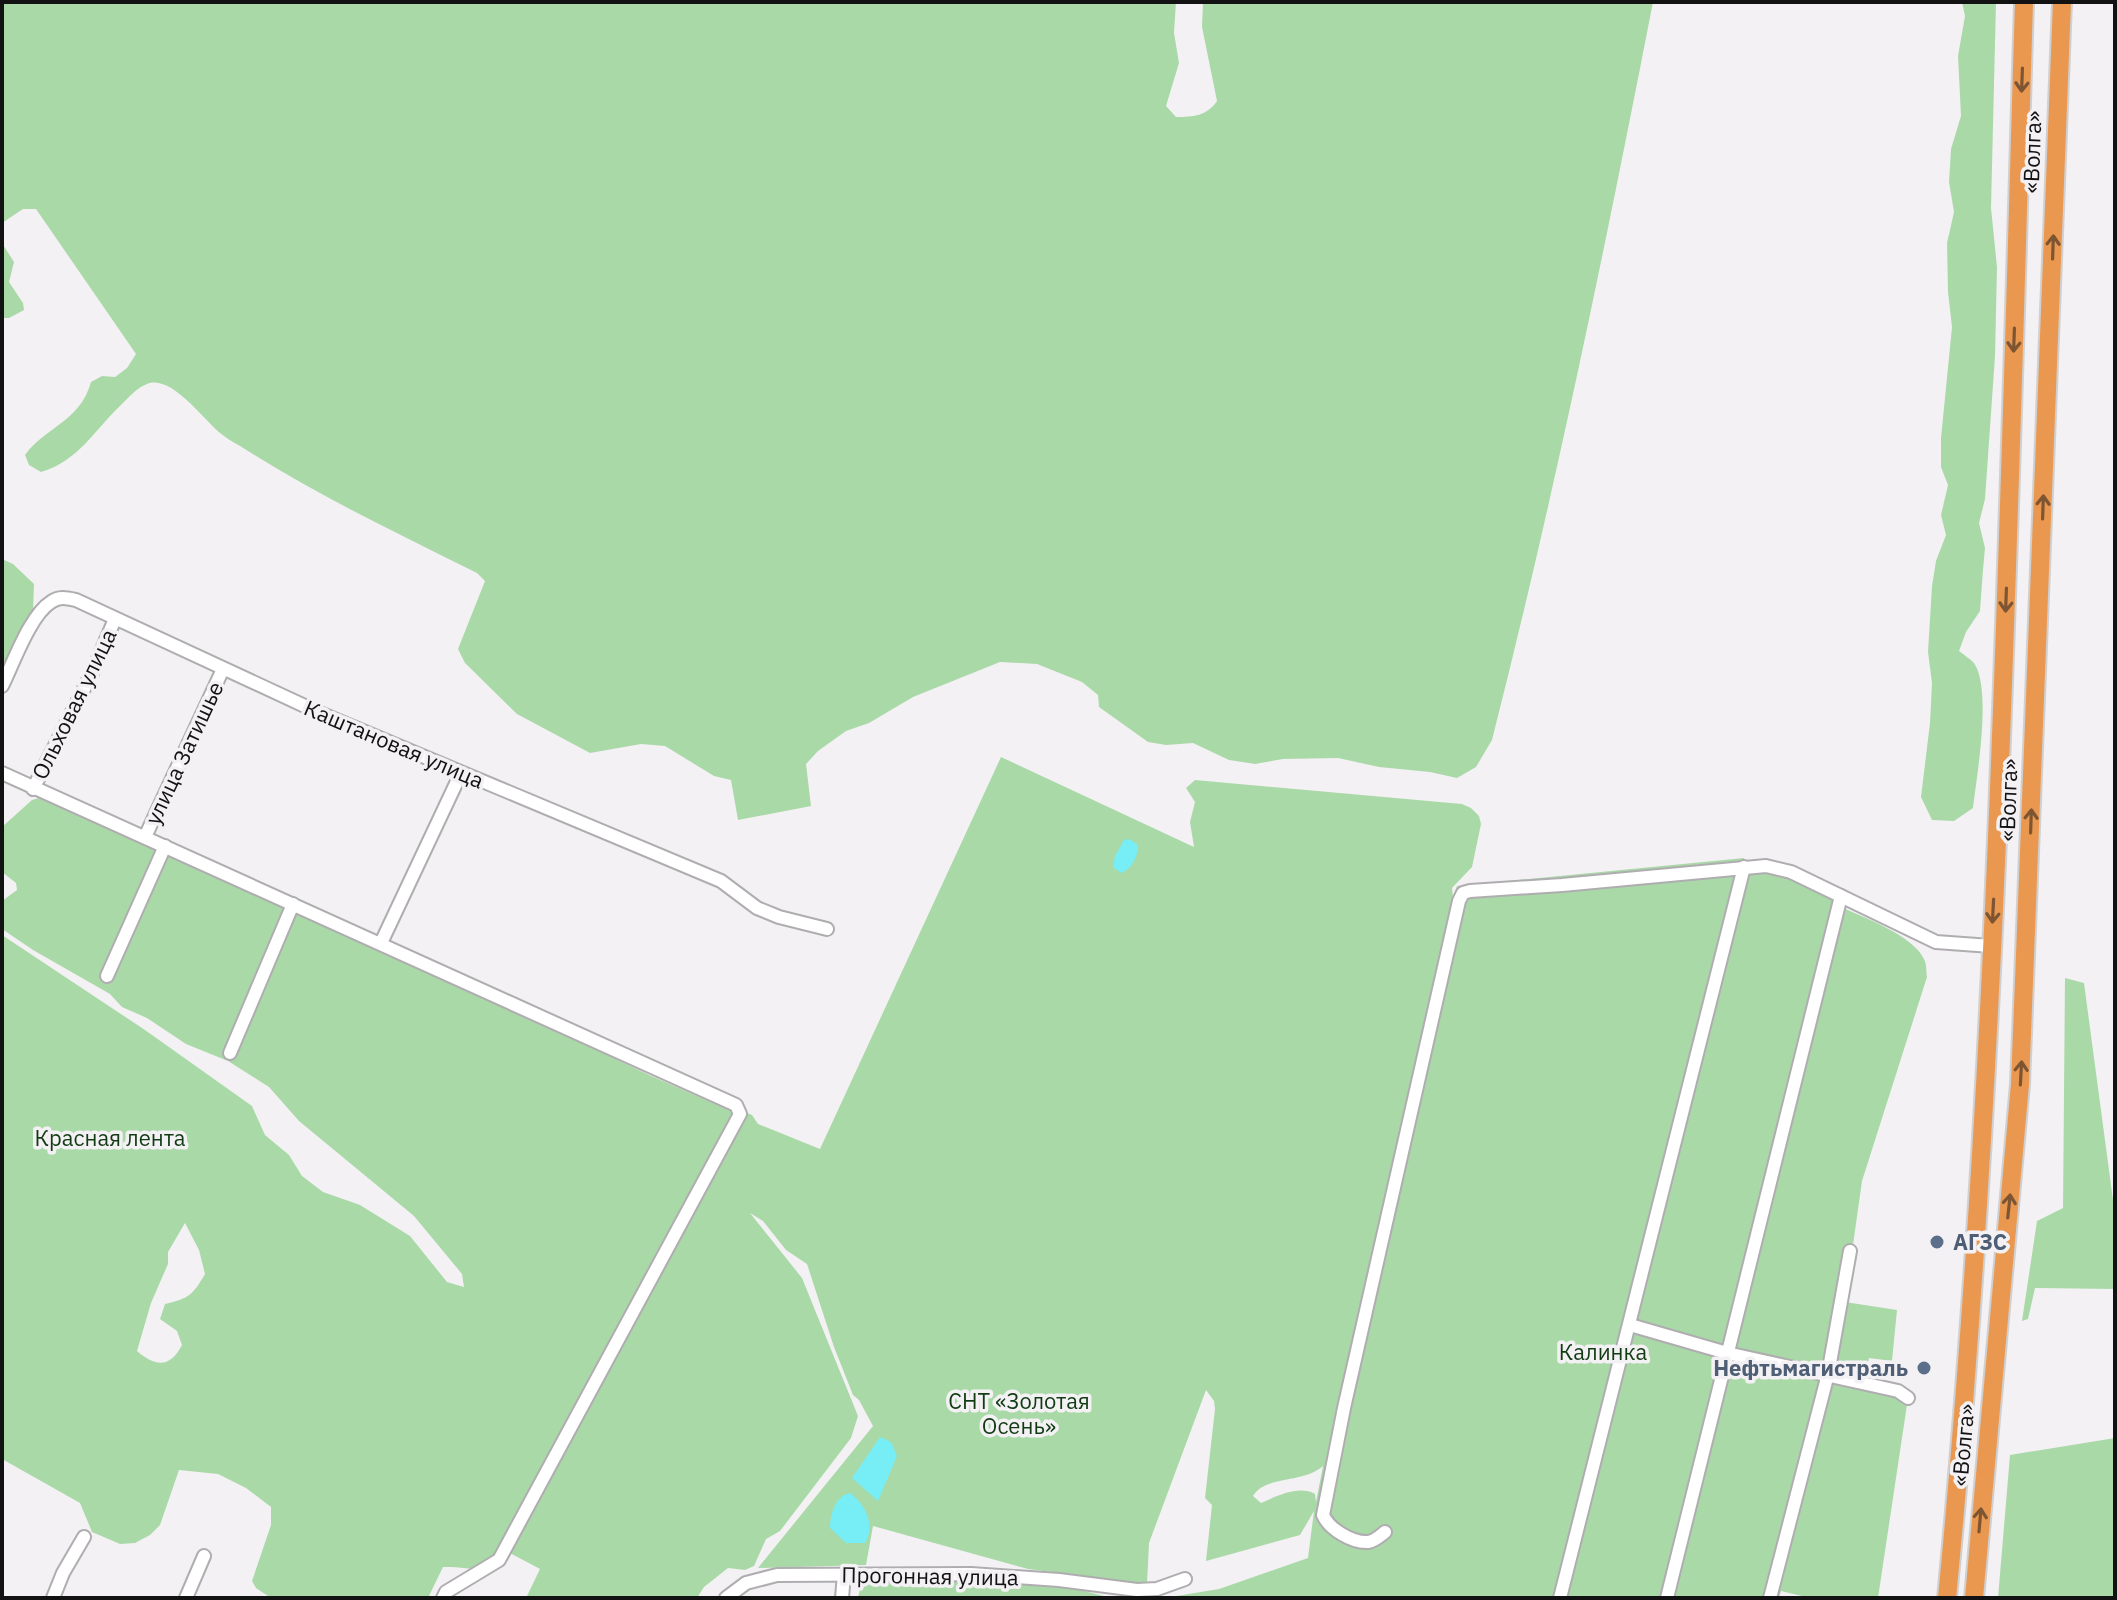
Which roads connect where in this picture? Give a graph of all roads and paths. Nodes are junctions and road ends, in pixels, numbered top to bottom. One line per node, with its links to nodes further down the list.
1 (2024, 2): 16 (highway, «Волга», one-way to 16)
2 (2062, 2): 38 (highway, «Волга», one-way to 2)
3 (115, 619): 4 (street, Каштановая улица); 5 (street, Каштановая улица); 8 (street, Ольховая улица)
4 (223, 669): 7 (street, Каштановая улица); 9 (street, улица Затишье)
5 (2, 686)
6 (2, 773): 8 (street)
7 (461, 773): 14 (street, Каштановая улица); 15 (street)
8 (33, 789): 9 (street)
9 (145, 837): 10 (street)
10 (165, 846): 13 (street); 17 (street)
11 (1744, 867): 12 (street); 20 (street); 24 (street)
12 (1841, 896): 16 (street); 21 (street)
13 (293, 904): 15 (street); 18 (street)
14 (827, 929)
15 (381, 943): 29 (street)
16 (1991, 946): 37 (highway, «Волга»)
17 (107, 976)
18 (230, 1053)
19 (1850, 1251): 22 (street)
20 (1630, 1325): 21 (street); 34 (street)
21 (1727, 1353): 22 (street); 35 (street)
22 (1828, 1374): 23 (street); 36 (street)
23 (1908, 1398)
24 (1385, 1532)
25 (84, 1537): 30 (street)
26 (204, 1556): 31 (street)
27 (844, 1574): 28 (street, Прогонная улица); 32 (street, Прогонная улица); 33 (street)
28 (1185, 1579)
29 (445, 1595)
30 (53, 1598)
31 (186, 1598)
32 (726, 1598)
33 (842, 1598)
34 (1560, 1598)
35 (1667, 1598)
36 (1770, 1598)
37 (1947, 1598)
38 (1974, 1598)

